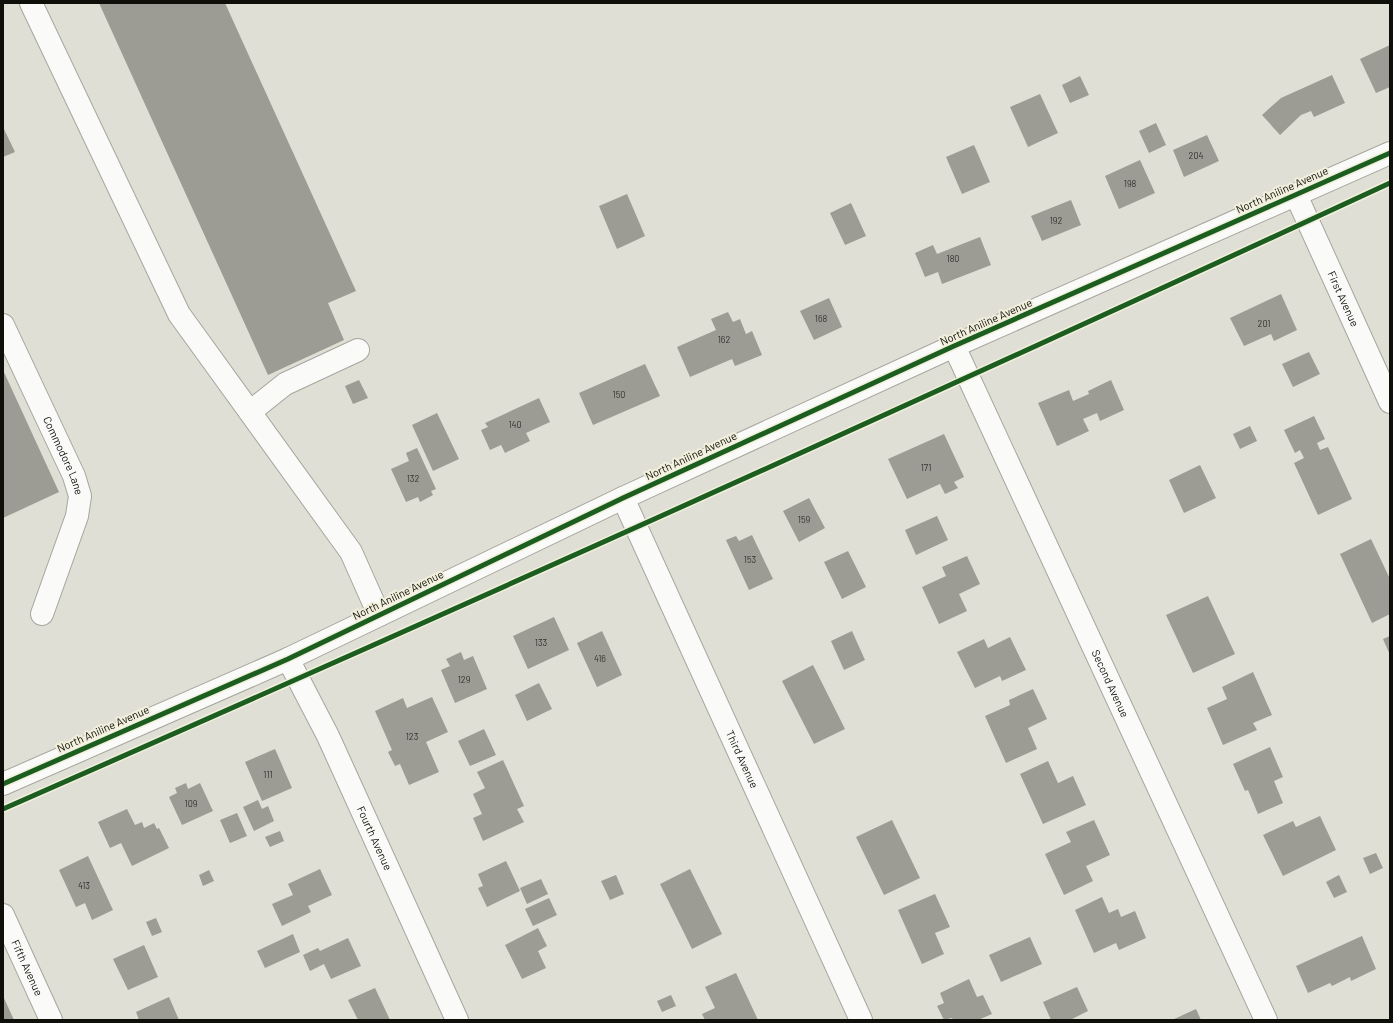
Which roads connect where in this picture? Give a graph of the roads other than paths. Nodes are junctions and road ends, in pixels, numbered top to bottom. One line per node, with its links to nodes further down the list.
1 (31, 3): 8 (street)
2 (1390, 153): 3 (street, North Aniline Avenue)
3 (1296, 195): 5 (street, North Aniline Avenue); 7 (street, First Avenue)
4 (3, 325): 10 (street, Commodore Lane)
5 (954, 346): 9 (street, North Aniline Avenue); 18 (street, Second Avenue)
6 (358, 350): 8 (street)
7 (1390, 402)
8 (250, 412): 11 (street)
9 (623, 498): 11 (street, North Aniline Avenue); 17 (street, Third Avenue)
10 (42, 614)
11 (380, 615): 12 (street, North Aniline Avenue)
12 (288, 659): 13 (street, North Aniline Avenue); 16 (street, Fourth Avenue)
13 (3, 784)
14 (3, 915): 15 (street, Fifth Avenue)
15 (51, 1020)
16 (457, 1020)
17 (861, 1020)
18 (1266, 1020)

